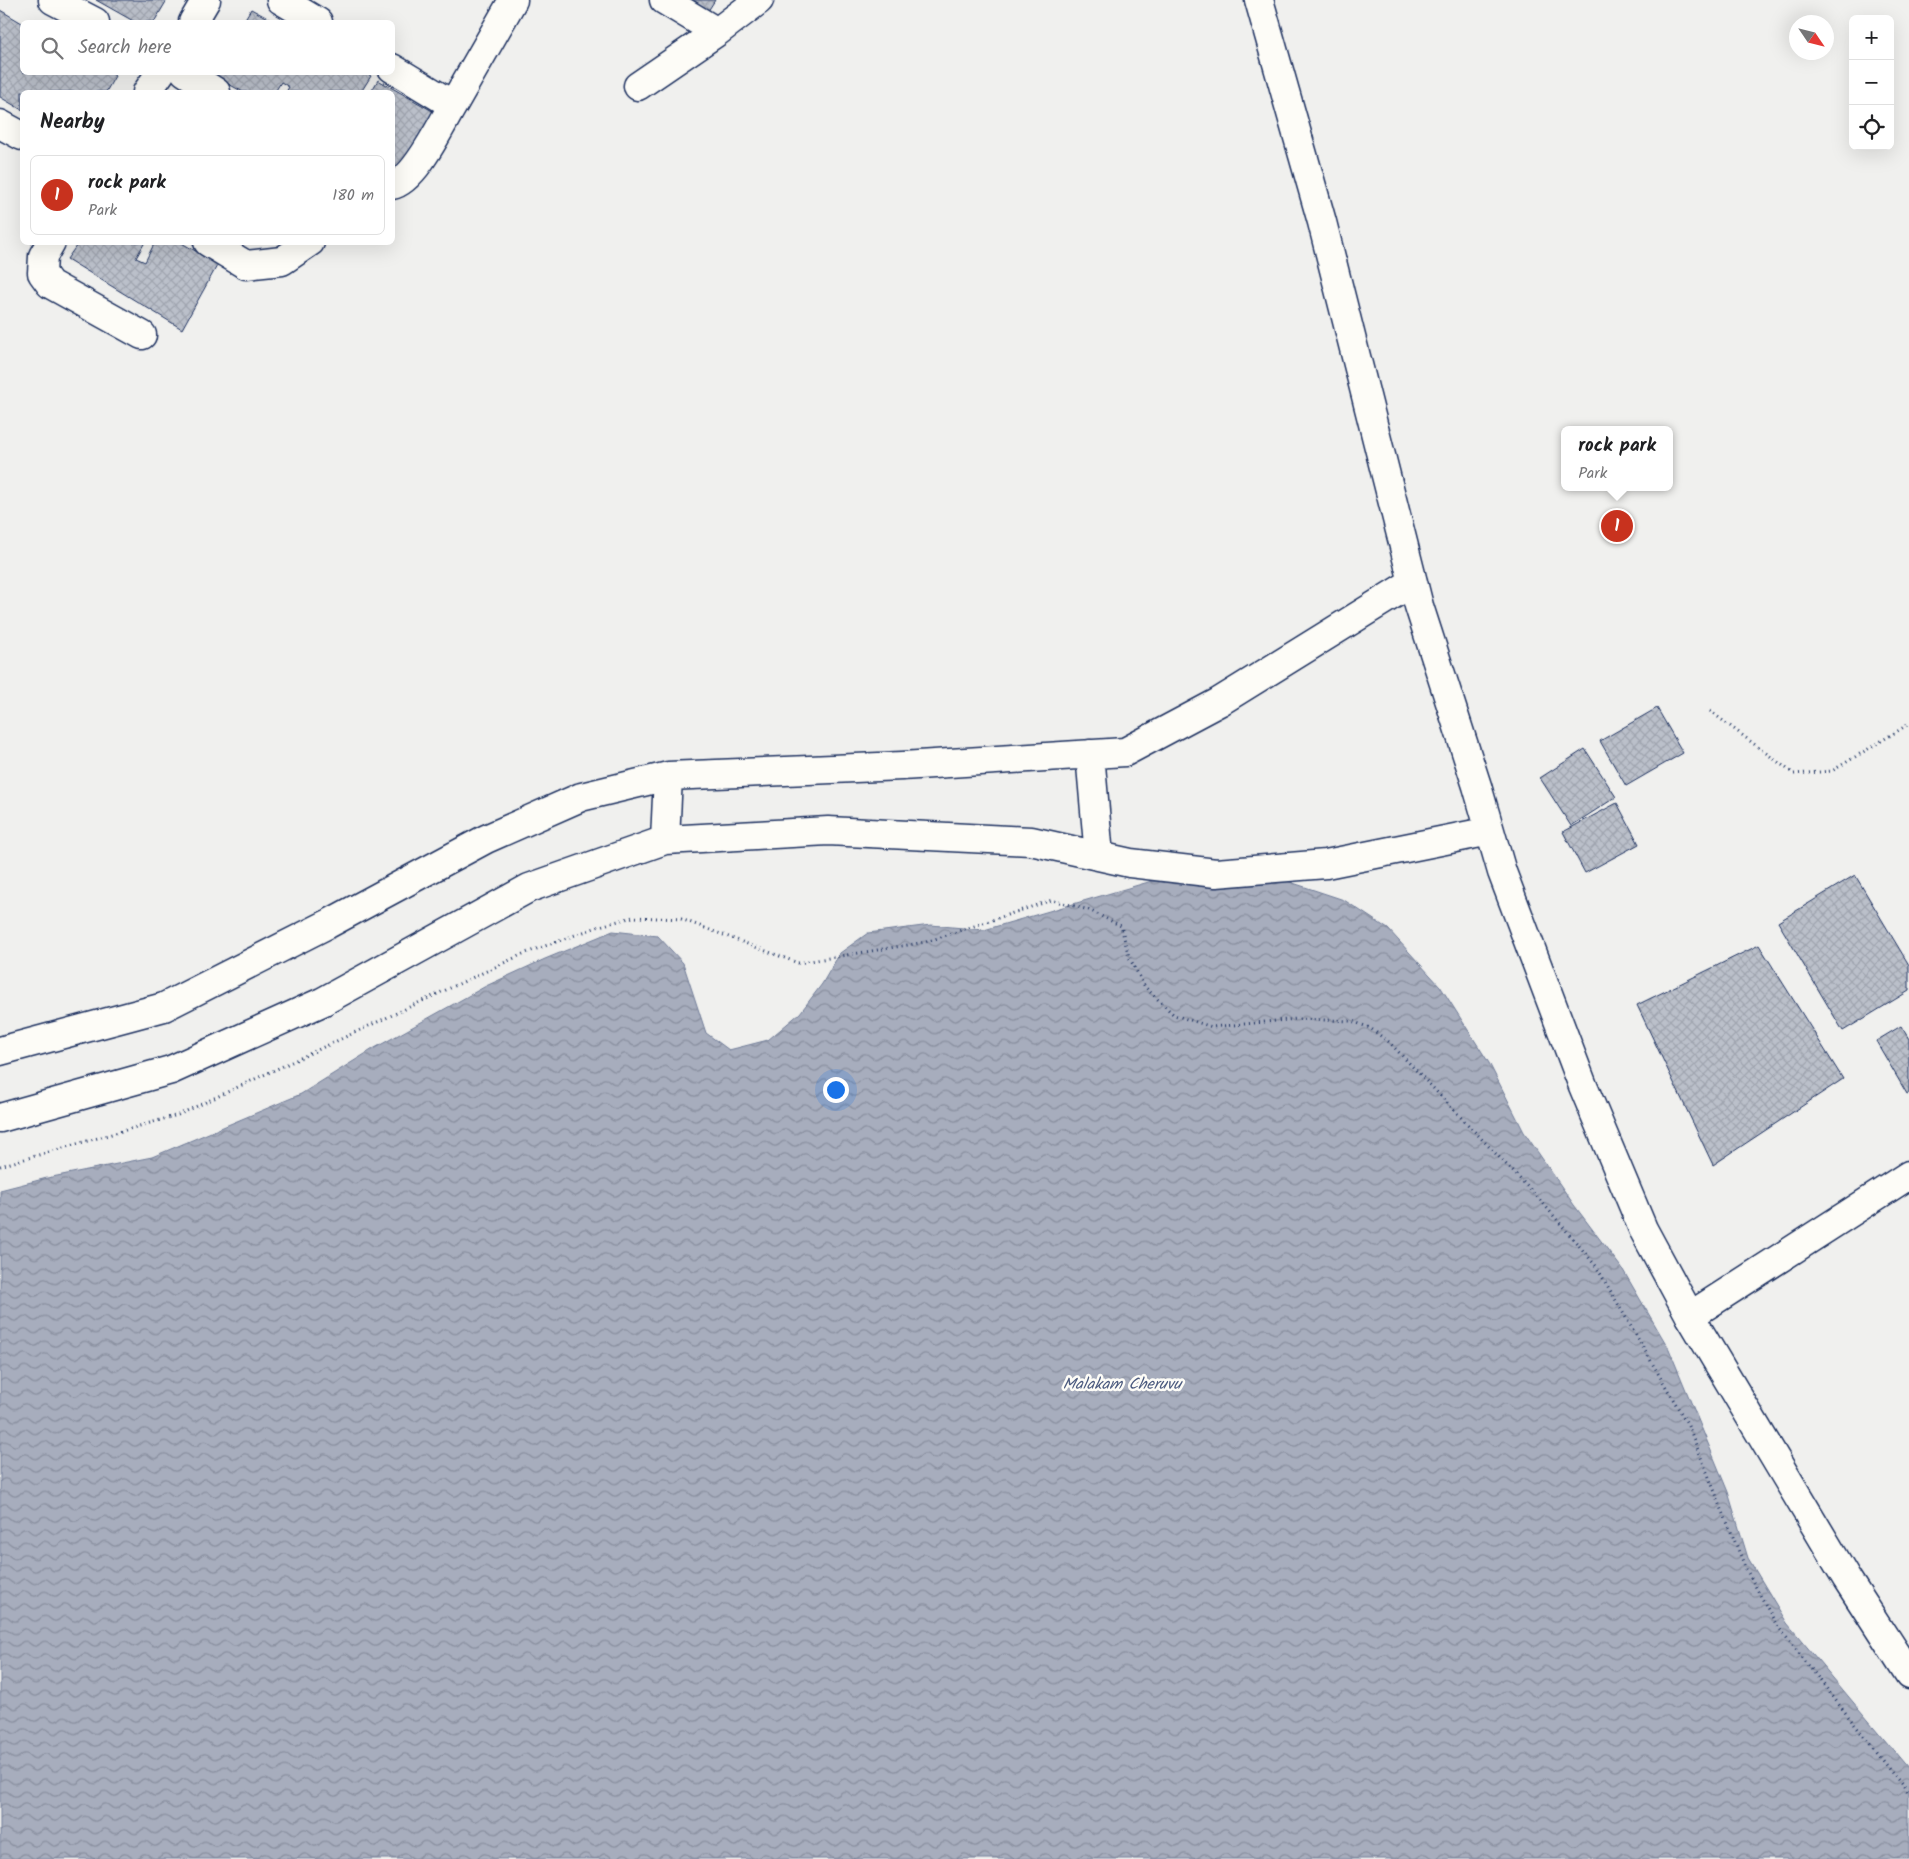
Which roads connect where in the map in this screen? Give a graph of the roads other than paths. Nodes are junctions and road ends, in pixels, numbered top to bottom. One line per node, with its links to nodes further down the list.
1 (53, 0): 8 (street)
2 (206, 0): 9 (street)
3 (281, 0): 10 (street)
4 (664, 0): 11 (street)
5 (759, 0): 11 (street)
6 (1259, 0): 26 (street)
7 (508, 2): 18 (street)
8 (91, 20)
9 (193, 20)
10 (315, 20)
11 (717, 32): 15 (street)
12 (395, 70): 18 (street)
13 (159, 75): 16 (street)
14 (190, 75): 17 (street)
15 (638, 86)
16 (149, 90)
17 (213, 90)
18 (453, 105): 21 (street)
19 (0, 124): 20 (street)
20 (20, 135)
21 (395, 185)
22 (49, 245): 25 (street)
23 (213, 245): 24 (street)
24 (306, 245)
25 (142, 335)
26 (1413, 582): 27 (street); 29 (street)
27 (1090, 754): 28 (street); 31 (street)
28 (668, 776): 30 (street); 32 (street)
29 (1490, 831): 31 (street); 35 (street)
30 (665, 840): 31 (street); 33 (street)
31 (1099, 856)
32 (0, 1051)
33 (0, 1118)
34 (1909, 1175): 35 (street)
35 (1690, 1316): 36 (street)
36 (1909, 1675)

